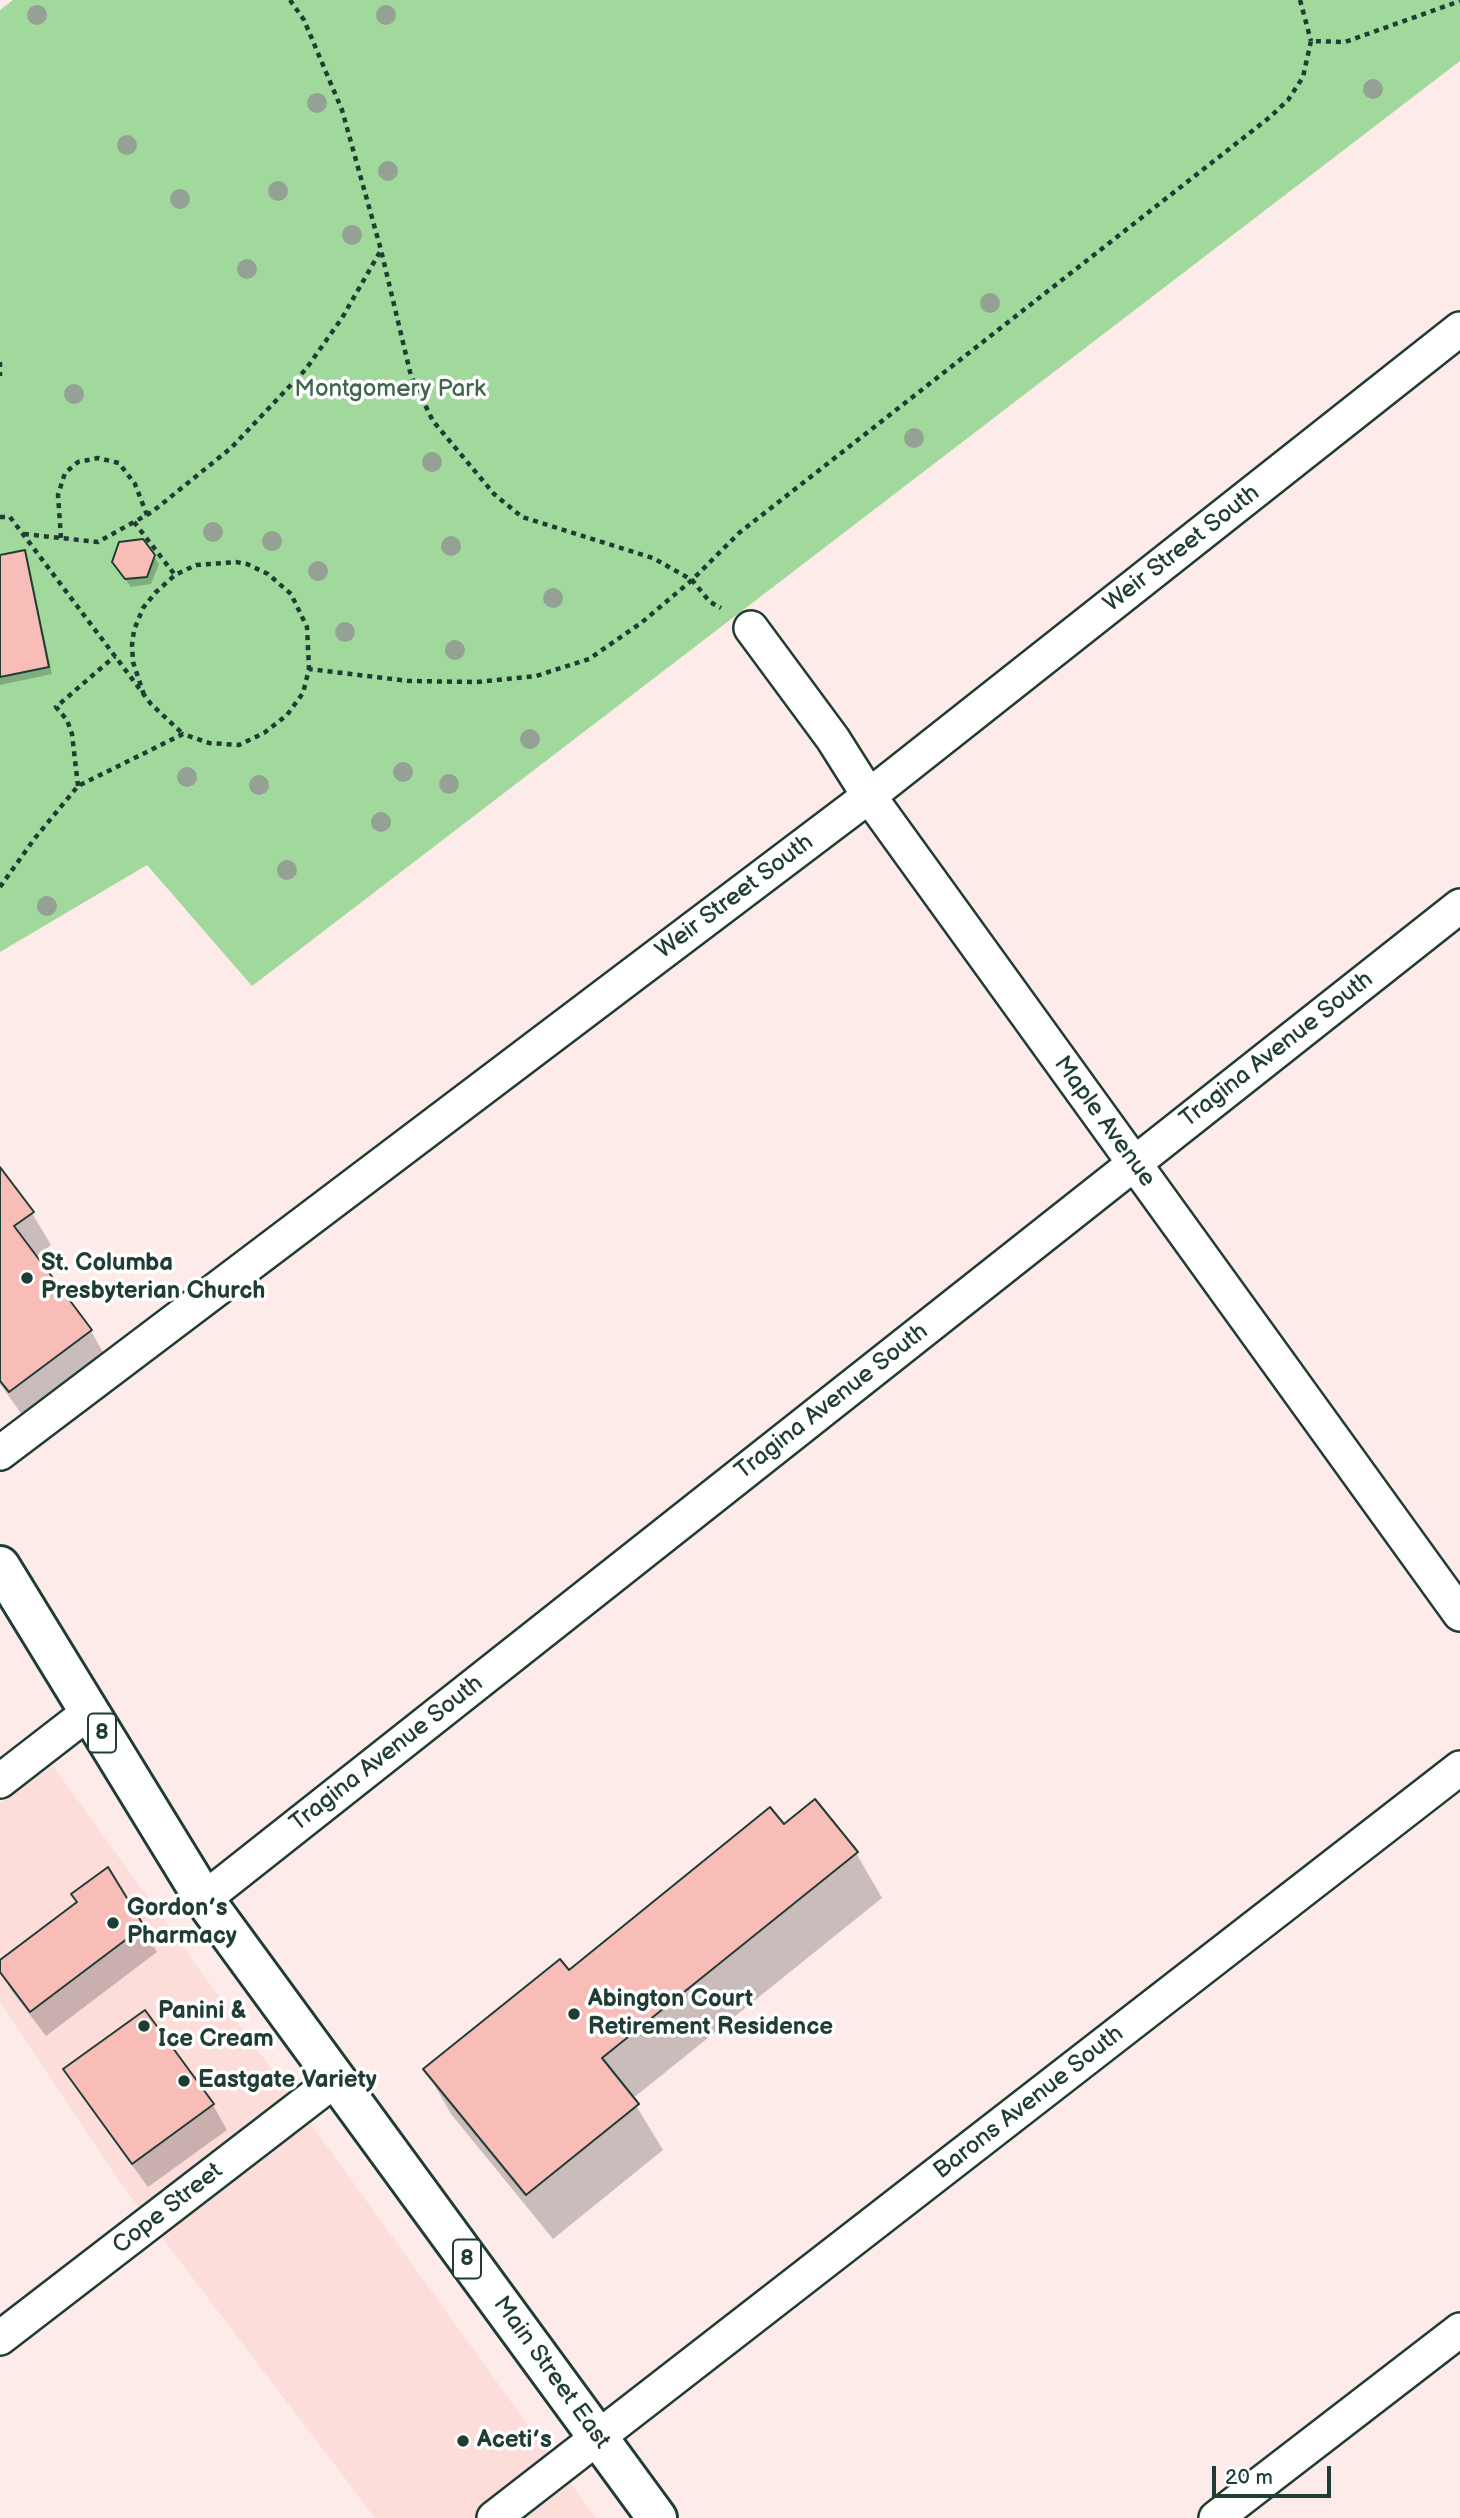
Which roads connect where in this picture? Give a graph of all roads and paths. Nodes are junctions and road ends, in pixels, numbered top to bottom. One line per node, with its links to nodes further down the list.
1 (290, 0): 5 (path)
2 (1300, 0): 4 (path)
3 (1460, 1): 4 (path)
4 (1311, 41): 15 (path)
5 (381, 250): 9 (path); 15 (path)
6 (1460, 329): 22 (street, Weir Street South)
7 (0, 362): 8 (path)
8 (0, 376)
9 (147, 515): 11 (path); 13 (path)
10 (0, 517): 12 (path)
11 (134, 522): 13 (path); 14 (path)
12 (24, 534): 13 (path); 17 (path)
13 (61, 538)
14 (176, 575): 18 (path); 19 (path)
15 (692, 580): 16 (path); 18 (path)
16 (751, 628): 22 (street, Maple Avenue)
17 (115, 656): 19 (path); 21 (path)
18 (309, 669): 20 (path)
19 (144, 695): 20 (path)
20 (183, 734): 21 (path)
21 (78, 786): 23 (path)
22 (869, 796): 25 (street, Maple Avenue); 26 (street, Weir Street South)
23 (0, 887)
24 (1460, 906): 25 (street, Tragina Avenue South)
25 (1134, 1163): 28 (street, Maple Avenue); 32 (street, Tragina Avenue South)
26 (0, 1453)
27 (0, 1566): 29 (main road, Main Street East / 8)
28 (1460, 1614)
29 (89, 1712): 31 (street); 32 (main road, Main Street East / 8)
30 (1460, 1768): 36 (street, Barons Avenue South)
31 (0, 1781)
32 (204, 1899): 33 (main road, Main Street East / 8)
33 (335, 2080): 35 (street, Cope Street); 36 (main road, Main Street East / 8)
34 (1460, 2330): 39 (street)
35 (0, 2338)
36 (599, 2439): 37 (street, Barons Avenue South); 38 (main road, Main Street East / 8)
37 (494, 2518)
38 (657, 2518)
39 (1216, 2518)

